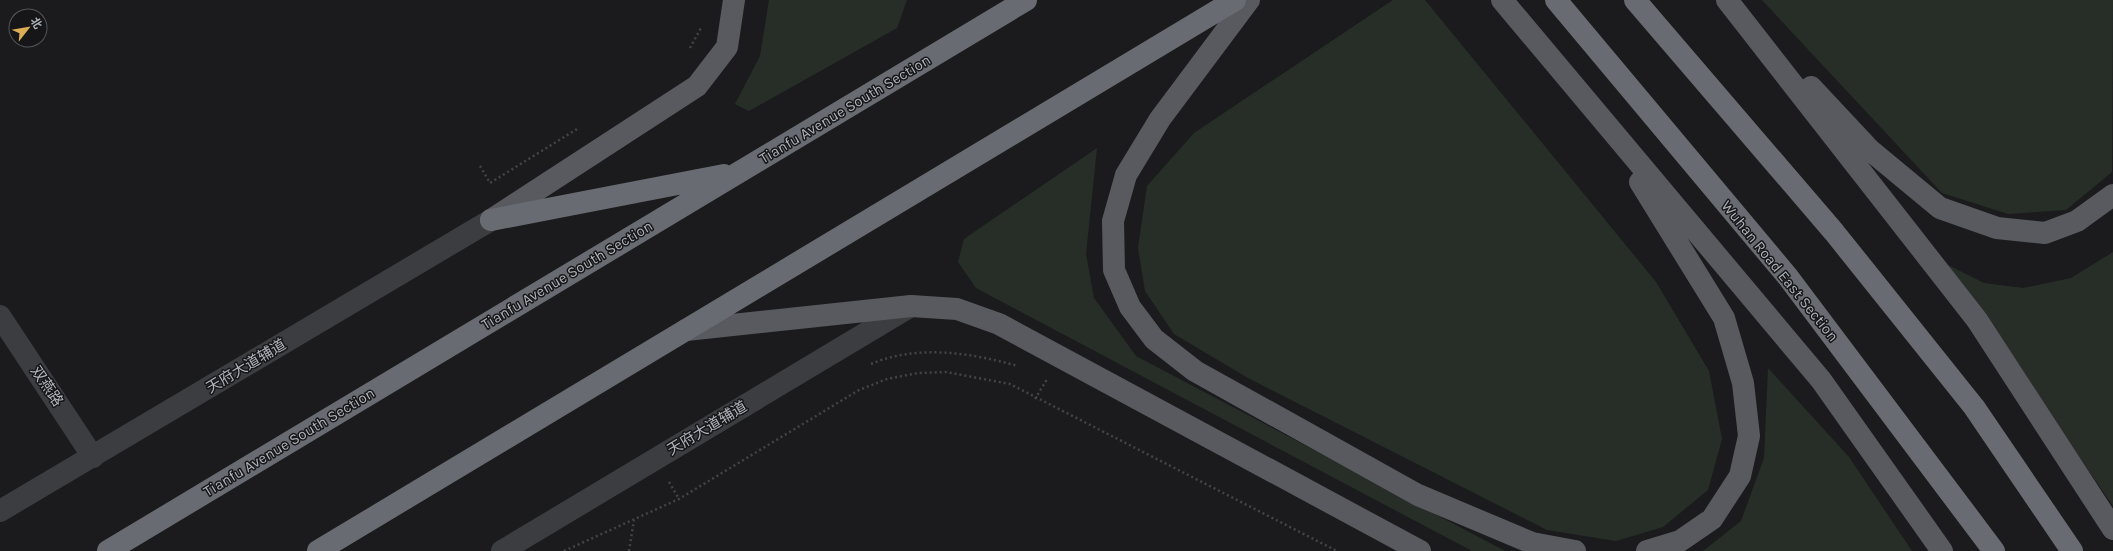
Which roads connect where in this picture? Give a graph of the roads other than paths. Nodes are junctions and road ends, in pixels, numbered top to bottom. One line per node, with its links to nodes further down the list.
1 (734, 0): 12 (main road)
2 (1026, 0): 10 (highway, Tianfu Avenue South Section)
3 (1235, 0): 15 (highway)
4 (1249, 0): 23 (main road)
5 (1502, 0): 9 (main road)
6 (1556, 0): 26 (highway, Wuhan Road East Section)
7 (1635, 0): 27 (highway)
8 (1728, 0): 11 (main road); 18 (main road)
9 (1599, 116): 24 (main road); 25 (main road)
10 (739, 172): 12 (highway); 19 (highway, Tianfu Avenue South Section)
11 (2113, 195)
12 (492, 220): 16 (street, 天府大道辅道)
13 (911, 306): 15 (main road); 21 (street, 天府大道辅道); 22 (main road)
14 (0, 316): 16 (street, 双燕路)
15 (686, 330): 20 (highway)
16 (93, 457): 17 (street, 天府大道辅道)
17 (0, 511)
18 (2113, 529)
19 (108, 551)
20 (318, 551)
21 (502, 551)
22 (1420, 551)
23 (1575, 551)
24 (1647, 551)
25 (1942, 551)
26 (1994, 551)
27 (2072, 551)

